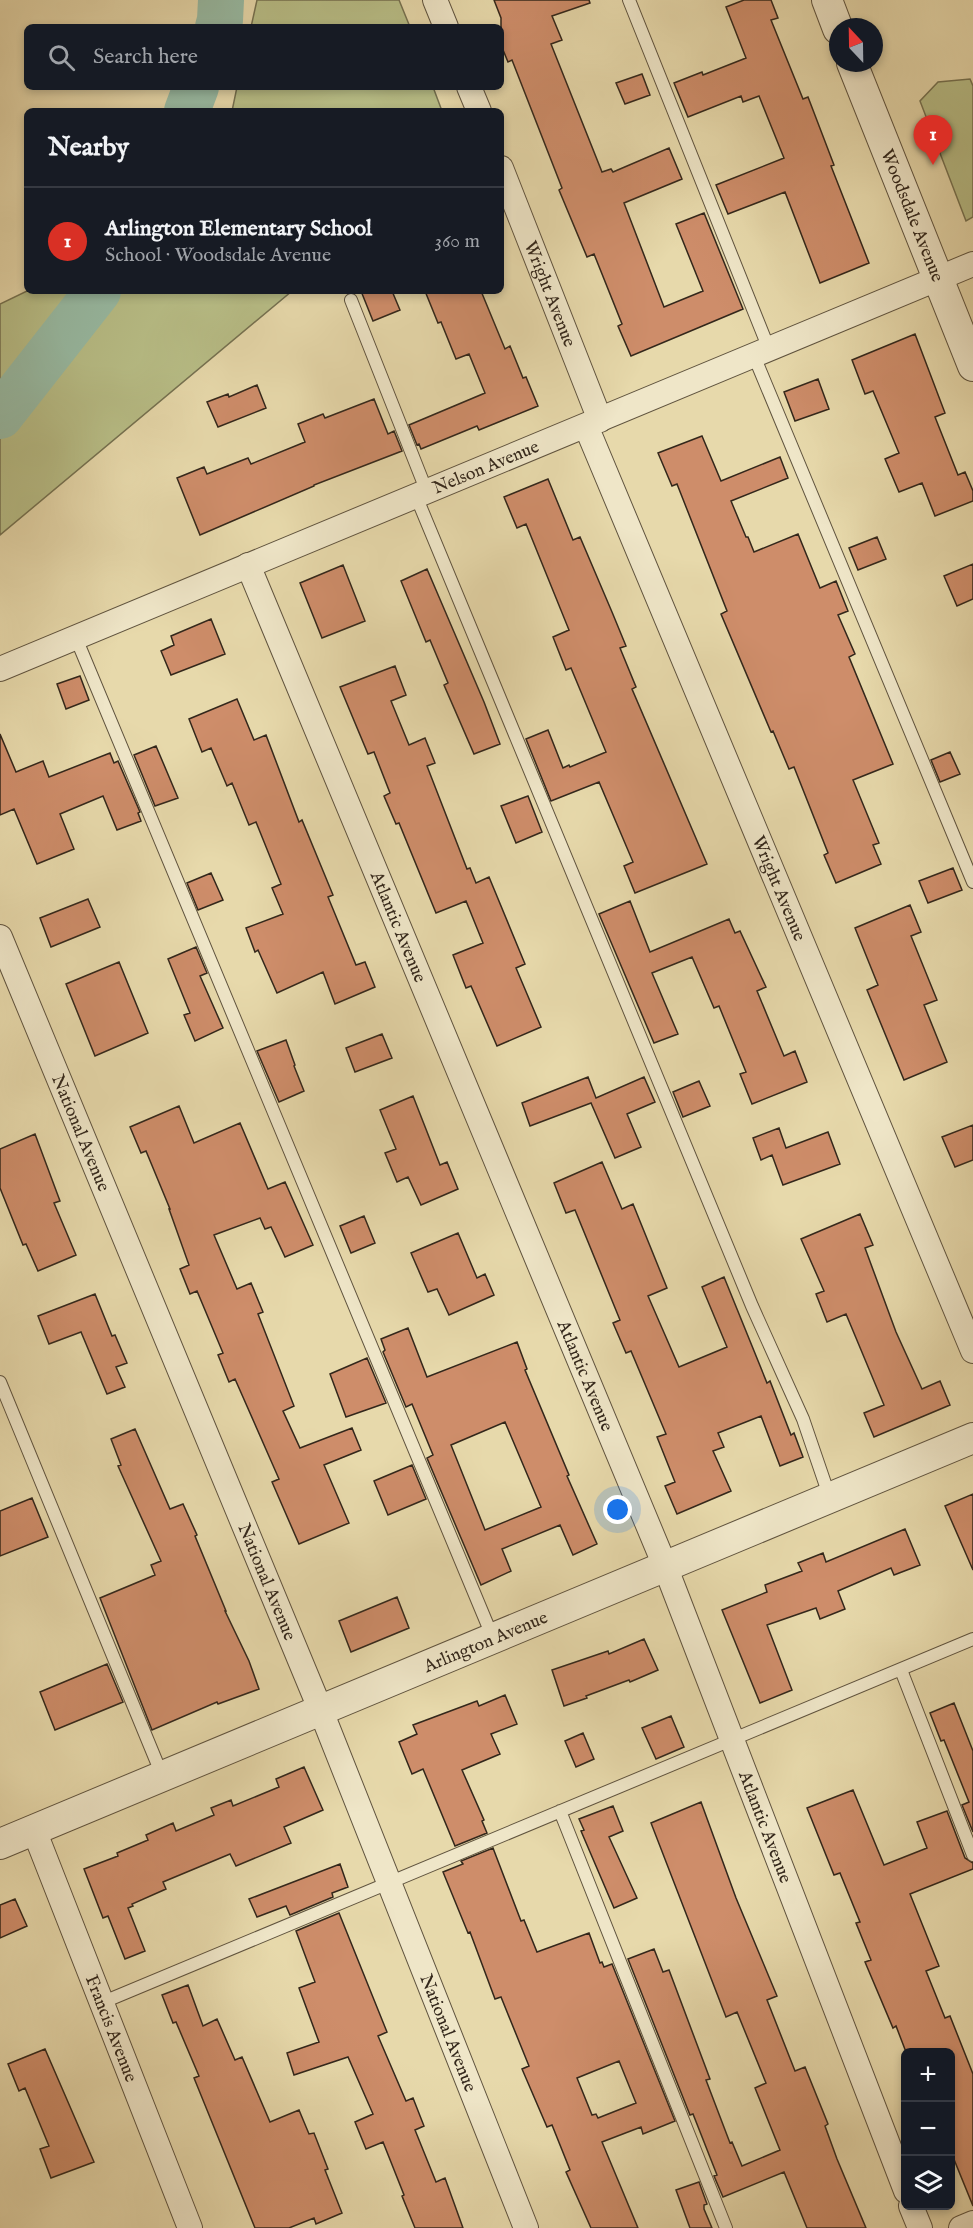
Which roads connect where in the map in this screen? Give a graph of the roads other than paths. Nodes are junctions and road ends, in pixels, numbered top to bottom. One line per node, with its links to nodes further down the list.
1 (435, 0): 5 (street)
2 (629, 0): 13 (lane)
3 (826, 0): 4 (street)
4 (833, 18)
5 (445, 24)
6 (856, 72): 11 (street, Woodsdale Avenue)
7 (470, 90): 8 (street)
8 (478, 108)
9 (504, 176): 15 (street, Wright Avenue)
10 (973, 264): 11 (street, Nelson Avenue)
11 (938, 279): 13 (street, Nelson Avenue); 14 (street, Woodsdale Avenue)
12 (351, 300): 16 (lane)
13 (762, 352): 15 (street, Nelson Avenue); 20 (lane)
14 (973, 366)
15 (593, 423): 16 (street, Nelson Avenue); 22 (street, Wright Avenue)
16 (422, 494): 17 (street, Nelson Avenue); 25 (lane)
17 (249, 565): 18 (street, Nelson Avenue); 26 (street, Atlantic Avenue)
18 (76, 638): 19 (street, Nelson Avenue); 27 (lane)
19 (0, 669)
20 (973, 882)
21 (0, 937): 30 (street, National Avenue)
22 (973, 1351)
23 (0, 1382): 32 (lane)
24 (973, 1438): 25 (street, Arlington Avenue)
25 (830, 1498): 26 (street, Arlington Avenue)
26 (665, 1566): 27 (street, Arlington Avenue); 31 (street, Atlantic Avenue)
27 (493, 1638): 30 (street, Arlington Avenue)
28 (973, 1639): 29 (lane)
29 (901, 1670): 31 (lane); 36 (lane)
30 (321, 1711): 32 (street, Arlington Avenue); 37 (street, National Avenue)
31 (732, 1740): 33 (lane); 39 (street, Atlantic Avenue)
32 (163, 1776): 34 (street, Arlington Avenue)
33 (560, 1811): 37 (lane); 44 (lane)
34 (34, 1830): 35 (street, Arlington Avenue); 38 (street, Francis Avenue)
35 (2, 1837)
36 (973, 1855)
37 (390, 1882): 38 (lane); 43 (street, National Avenue)
38 (101, 2003): 42 (street, Francis Avenue)
39 (901, 2178)
40 (913, 2210): 45 (street)
41 (973, 2223): 46 (street)
42 (190, 2228)
43 (526, 2228)
44 (726, 2228)
45 (920, 2228)
46 (961, 2228)

